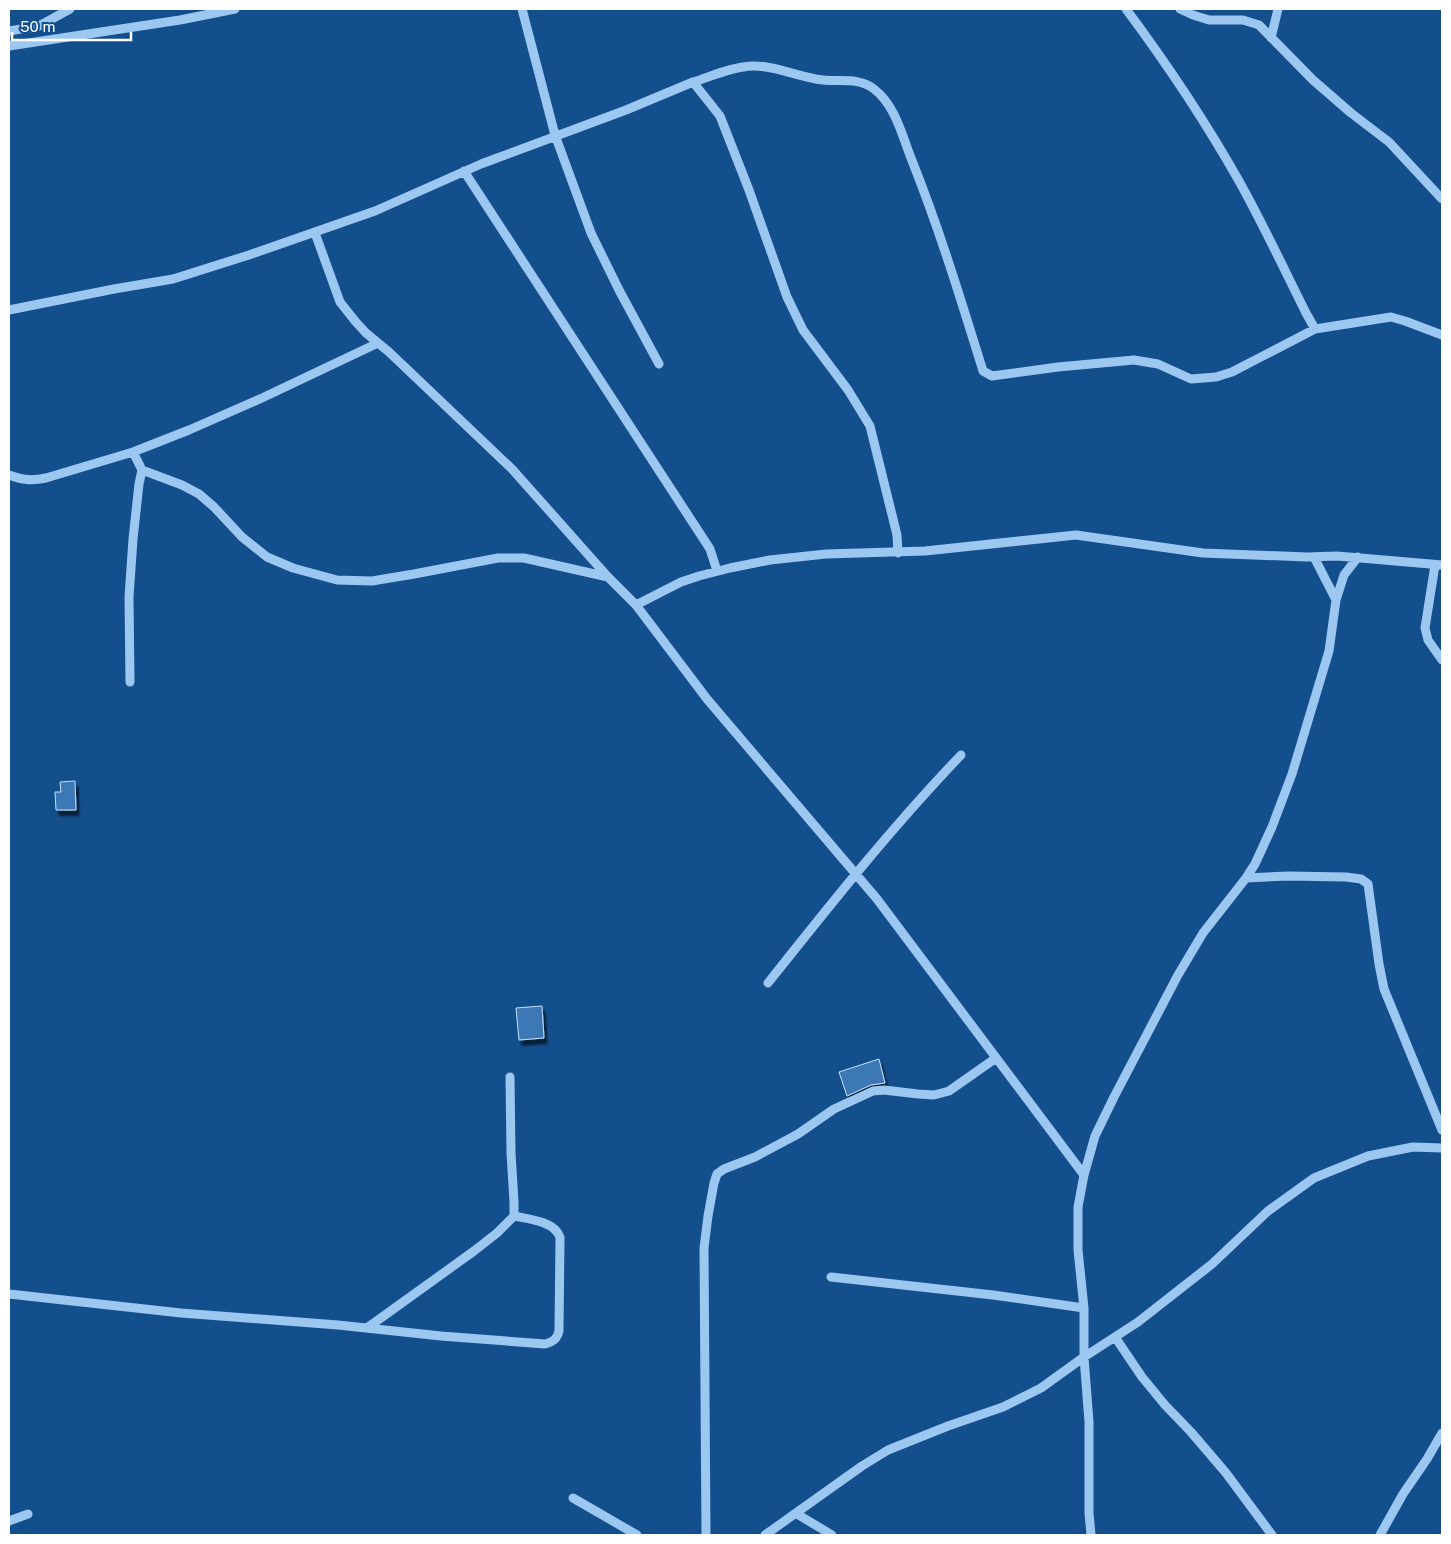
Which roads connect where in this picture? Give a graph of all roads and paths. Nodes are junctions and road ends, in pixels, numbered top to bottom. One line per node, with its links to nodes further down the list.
1 (70, 9): 7 (street)
2 (235, 9): 9 (street)
3 (522, 9): 11 (street)
4 (1126, 9): 16 (street)
5 (1180, 9): 8 (street)
6 (1278, 9): 8 (street)
7 (9, 31)
8 (1271, 38): 13 (street)
9 (9, 46)
10 (693, 82): 11 (street); 16 (street); 23 (street)
11 (556, 135): 12 (street); 19 (street)
12 (464, 171): 14 (street); 27 (street)
13 (1442, 199)
14 (315, 233): 15 (street); 18 (street)
15 (9, 310)
16 (1315, 329): 17 (street)
17 (1442, 335)
18 (378, 343): 20 (street); 28 (street)
19 (659, 364)
20 (133, 452): 21 (street); 22 (street)
21 (142, 470): 28 (street); 32 (street)
22 (9, 475)
23 (898, 553): 24 (street); 27 (street)
24 (1314, 557): 25 (street); 29 (street)
25 (1358, 557): 26 (street); 29 (street)
26 (1438, 565): 31 (street)
27 (717, 571): 30 (street)
28 (608, 577): 30 (street)
29 (1336, 600): 35 (street)
30 (636, 605): 34 (street)
31 (1442, 660)
32 (130, 682)
33 (961, 755): 34 (street)
34 (855, 873): 36 (street); 37 (street)
35 (1246, 878): 39 (street); 41 (street)
36 (768, 983)
37 (996, 1058): 41 (street); 55 (street)
38 (510, 1077): 42 (street)
39 (1442, 1130)
40 (1442, 1148): 47 (street)
41 (1084, 1175): 45 (street)
42 (514, 1216): 46 (street); 46 (street)
43 (831, 1277): 45 (street)
44 (9, 1294): 46 (street)
45 (1084, 1308): 48 (street)
46 (367, 1328)
47 (1115, 1337): 48 (street); 59 (street)
48 (1084, 1357): 52 (street); 58 (street)
49 (1442, 1433): 60 (street)
50 (573, 1498): 54 (street)
51 (28, 1514): 53 (street)
52 (797, 1514): 56 (street); 57 (street)
53 (9, 1521)
54 (637, 1535)
55 (706, 1535)
56 (765, 1535)
57 (832, 1535)
58 (1091, 1535)
59 (1272, 1535)
60 (1380, 1535)

